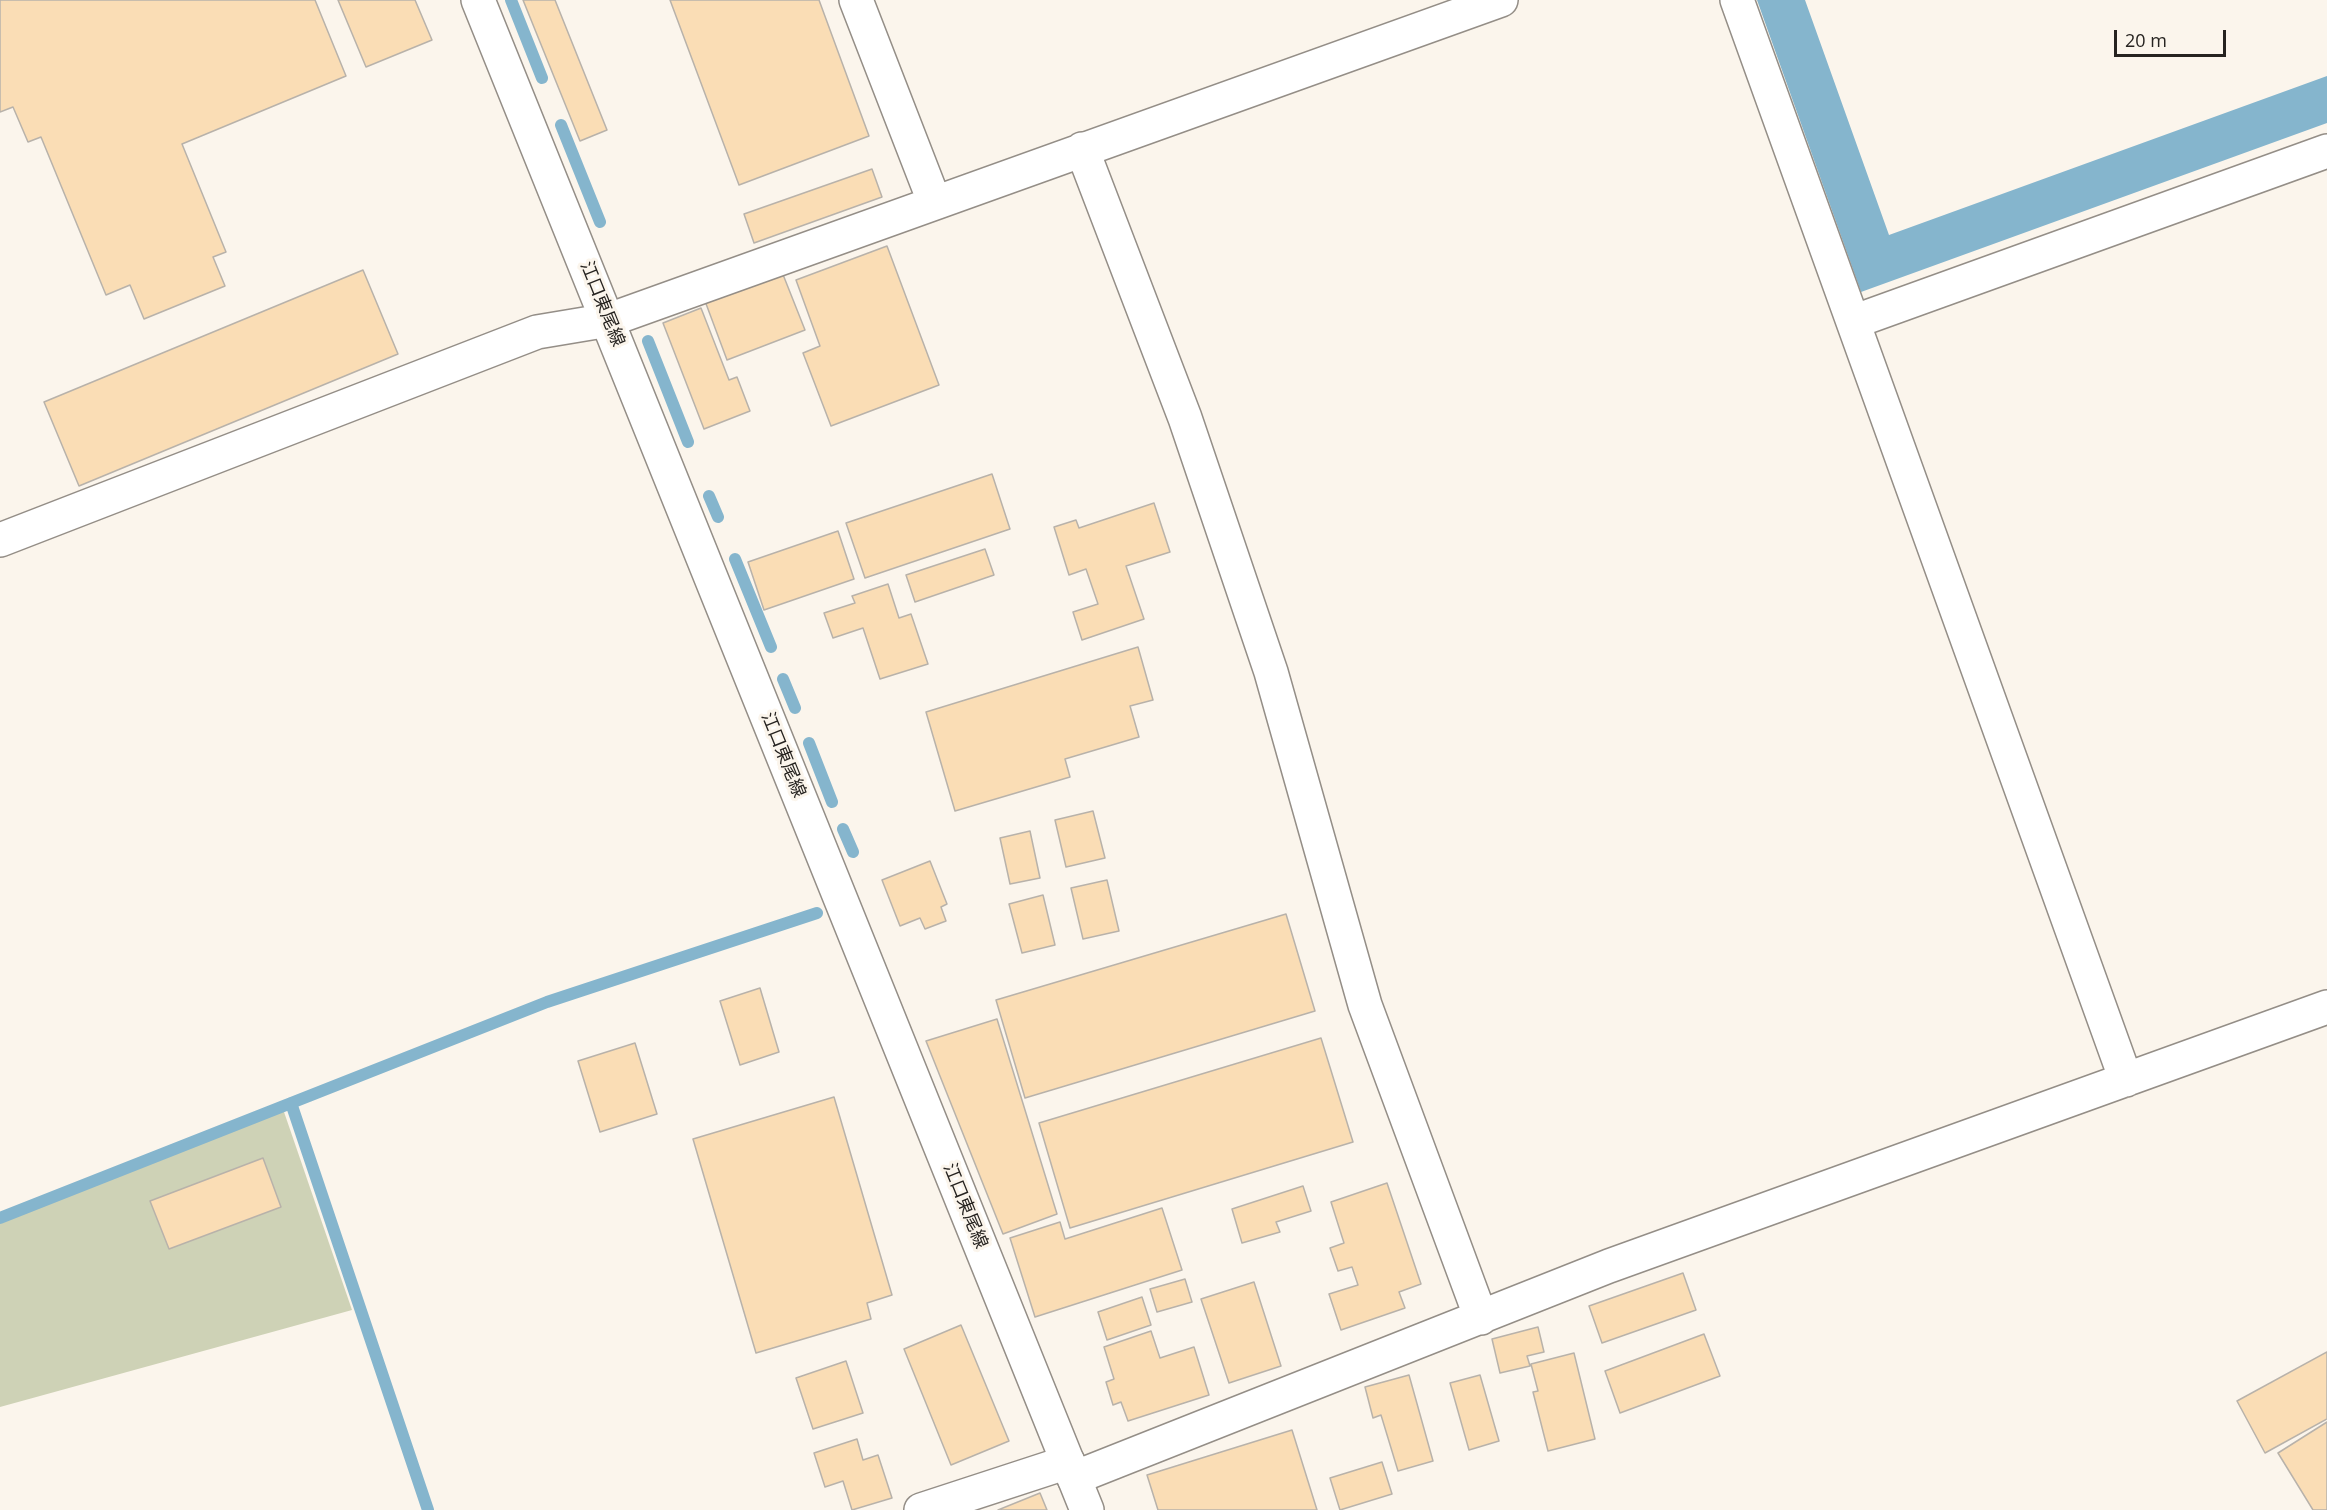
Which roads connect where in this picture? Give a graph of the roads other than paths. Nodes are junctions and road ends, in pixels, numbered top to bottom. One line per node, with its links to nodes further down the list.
1 (478, 0): 8 (street, 江口東尾線)
2 (856, 0): 7 (street)
3 (1502, 0): 5 (street)
4 (1737, 0): 9 (street)
5 (1082, 148): 7 (street); 13 (street)
6 (2327, 151): 9 (street)
7 (934, 201): 8 (street)
8 (609, 320): 10 (street); 14 (street, 江口東尾線)
9 (1853, 322): 12 (street)
10 (0, 540)
11 (2327, 1007): 12 (street)
12 (2126, 1080): 13 (street)
13 (1481, 1318): 14 (street)
14 (1071, 1470): 15 (street); 16 (street, 江口東尾線)
15 (921, 1510)
16 (1087, 1510)

